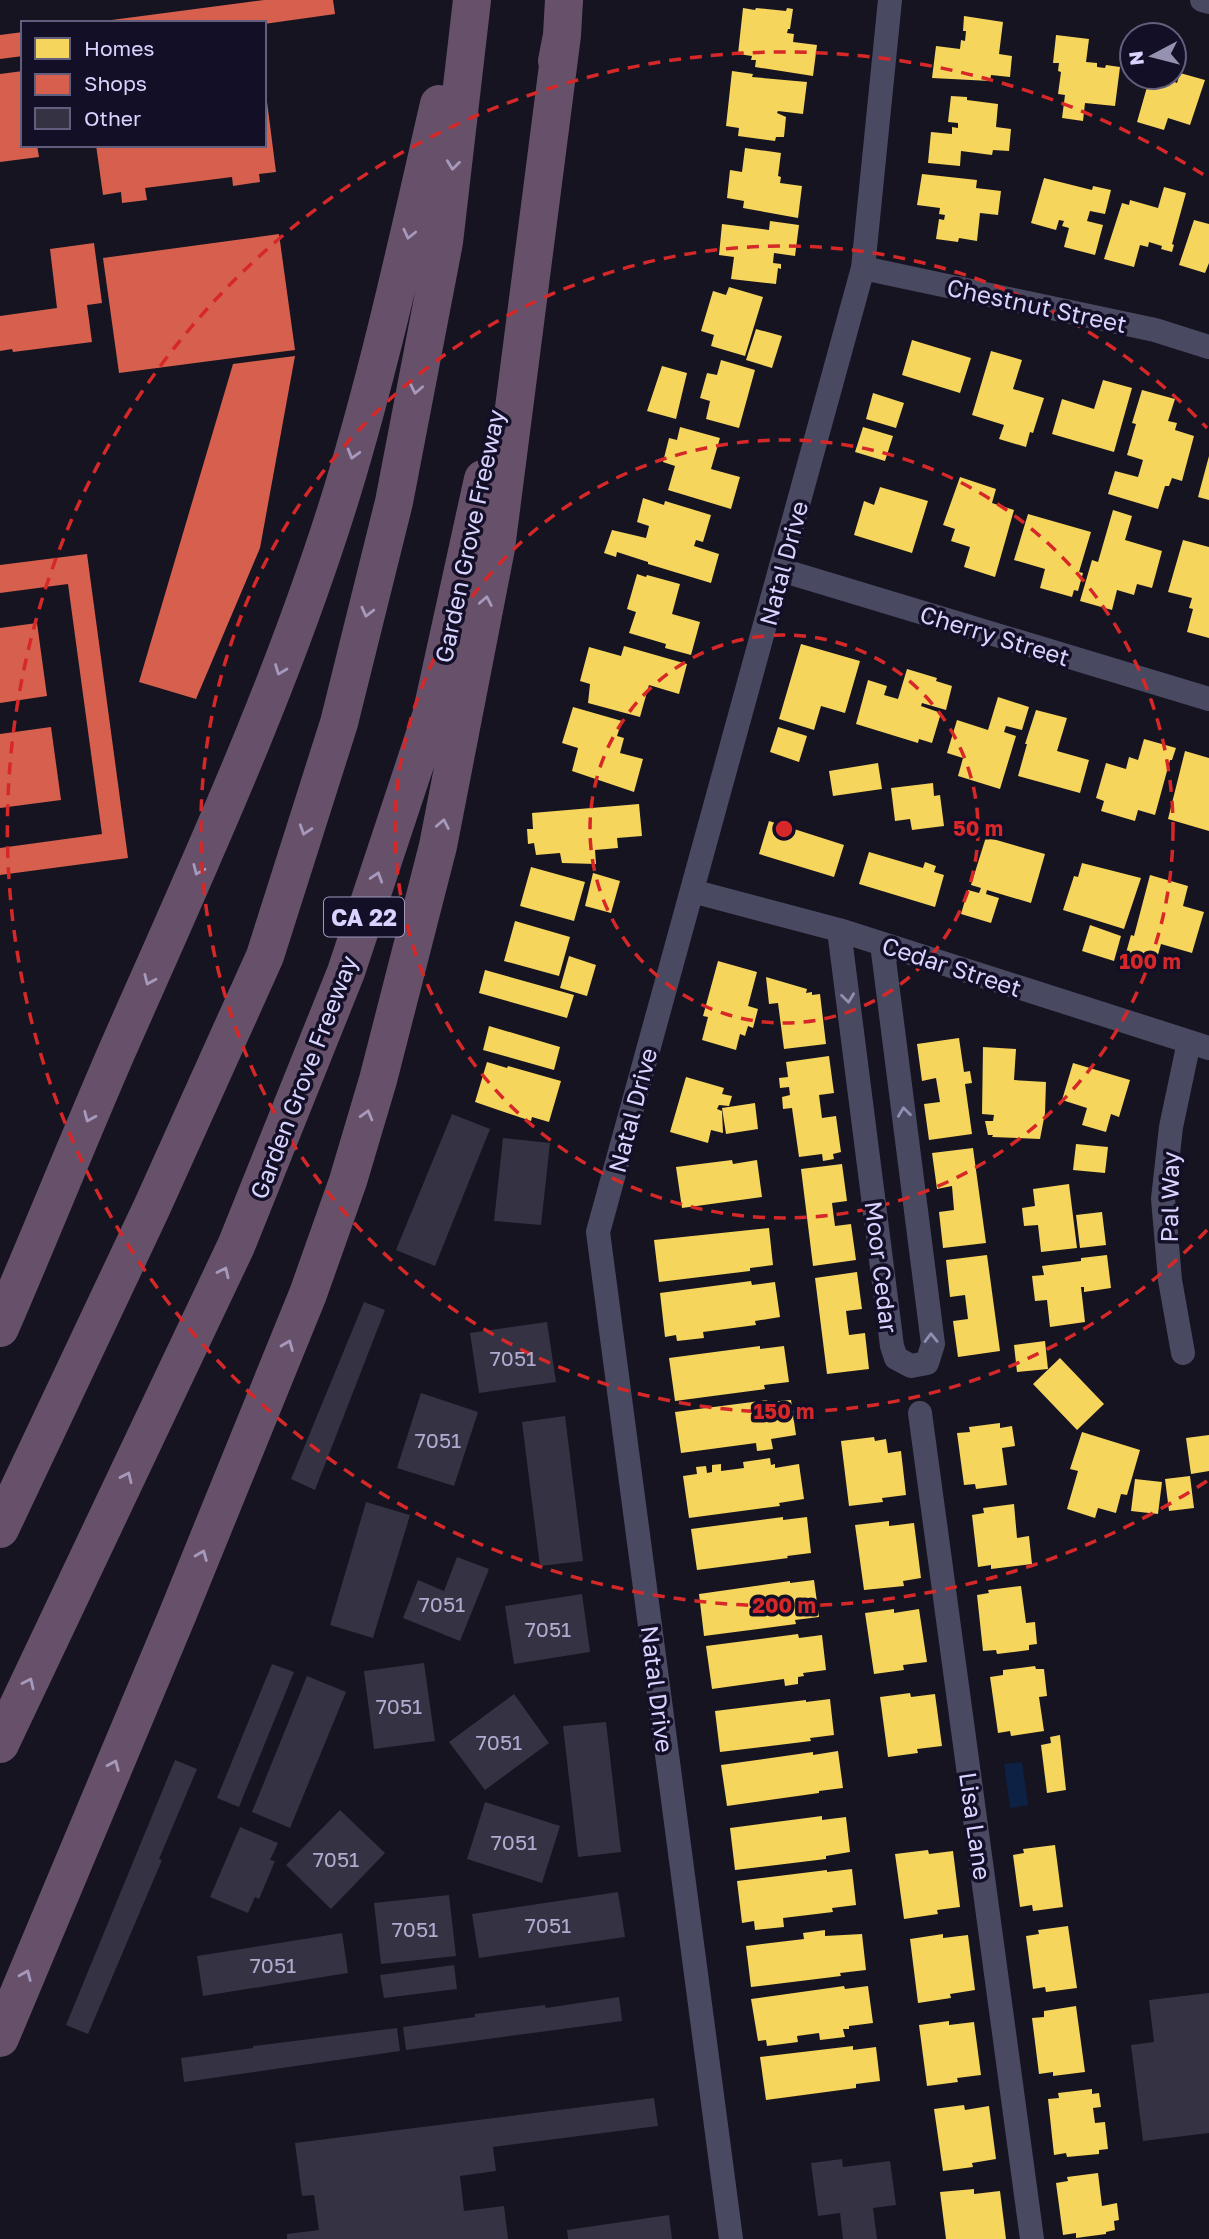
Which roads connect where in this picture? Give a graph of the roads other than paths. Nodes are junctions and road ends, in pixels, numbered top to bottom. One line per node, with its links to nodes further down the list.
1 (463, 0): 15 (highway, one-way to 15)
2 (472, 0): 18 (highway, one-way to 18)
3 (890, 0): 7 (street, Natal Drive)
4 (1202, 0): 5 (street)
5 (1209, 2)
6 (563, 18): 19 (highway, Garden Grove Freeway / CA 22, one-way to 6); 20 (highway, one-way to 6)
7 (863, 268): 8 (street, Chestnut Street); 9 (street, Natal Drive)
8 (1209, 347)
9 (781, 570): 10 (street, Cherry Street); 11 (street, Natal Drive)
10 (1209, 699)
11 (692, 891): 12 (street, Cedar Street); 21 (street, Natal Drive)
12 (839, 930): 13 (street, Cedar Street); 13 (street, Moor Cedar, one-way to 13)
13 (882, 944): 14 (street, Cedar Street)
14 (1199, 1045): 16 (street, Pal Way)
15 (0, 1328)
16 (1183, 1353)
17 (920, 1413): 22 (street, Lisa Lane)
18 (0, 1529)
19 (0, 1744)
20 (0, 2038)
21 (731, 2239)
22 (1031, 2239)

